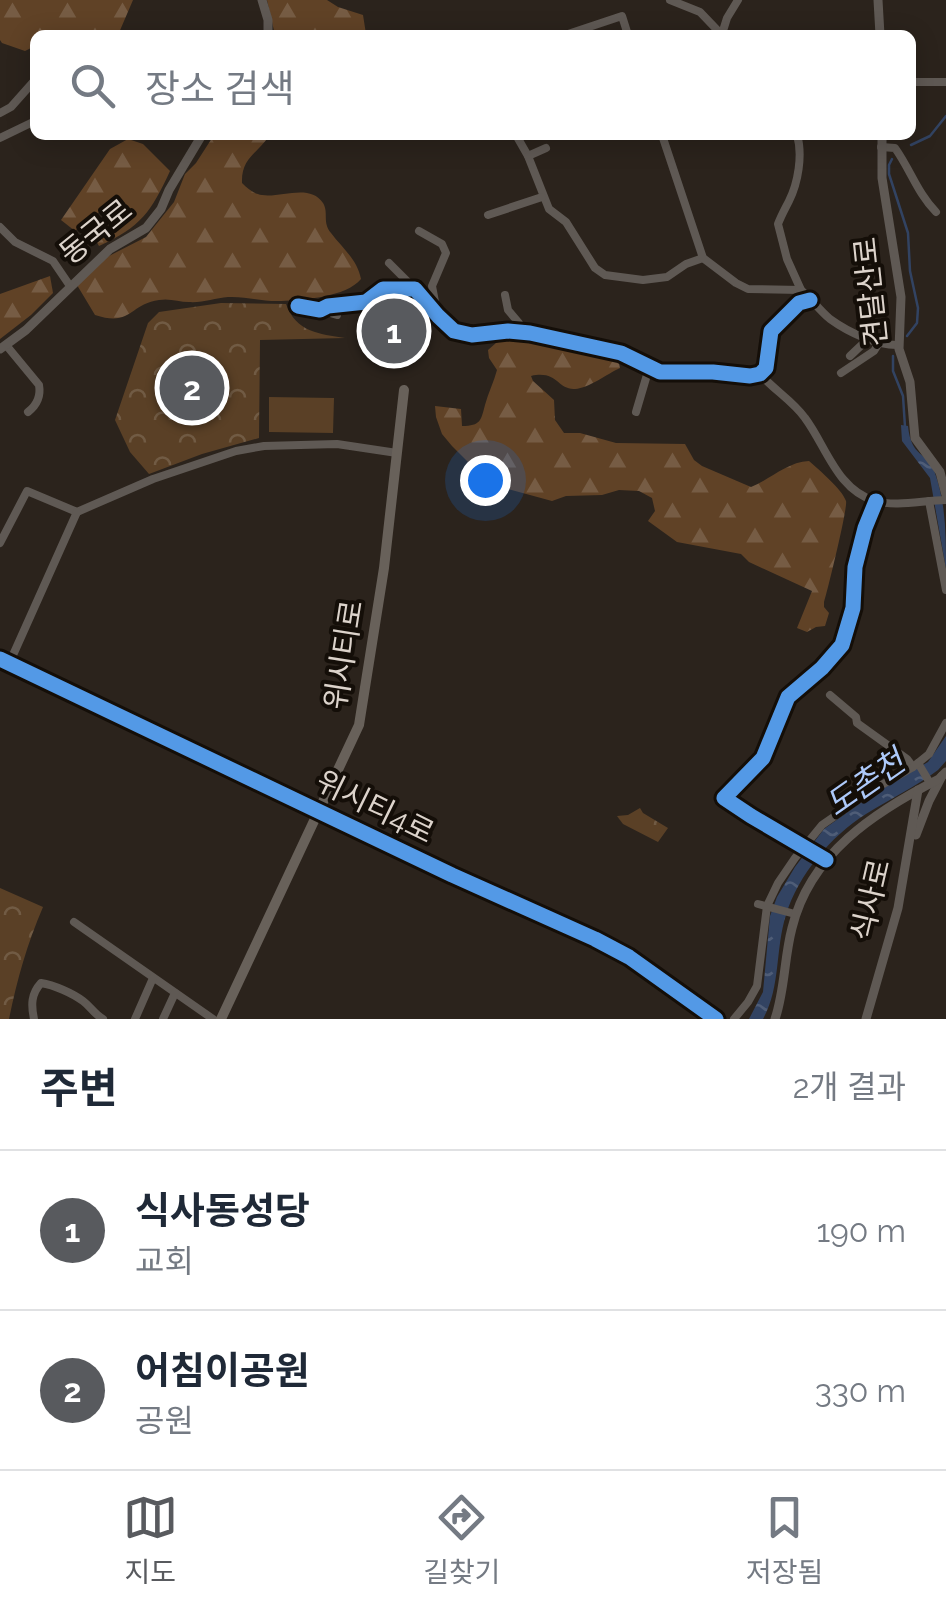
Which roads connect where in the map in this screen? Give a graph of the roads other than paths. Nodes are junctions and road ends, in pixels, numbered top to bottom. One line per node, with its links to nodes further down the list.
1 (262, 0): 5 (street)
2 (670, 0): 8 (street)
3 (738, 0): 9 (street)
4 (878, 0): 10 (street)
5 (268, 30)
6 (580, 30): 7 (street)
7 (626, 30)
8 (717, 30)
9 (723, 30)
10 (880, 30)
11 (916, 82): 12 (street)
12 (946, 82)
13 (30, 86): 14 (street)
14 (0, 113)
15 (30, 123): 16 (street)
16 (0, 138)
17 (199, 140): 32 (street, 동국로)
18 (519, 140): 24 (street)
19 (664, 140): 30 (street)
20 (798, 140): 34 (street)
21 (882, 140): 23 (street, 견달산로)
22 (546, 148): 24 (street)
23 (882, 148): 26 (street); 43 (street, 견달산로)
24 (528, 156): 25 (street)
25 (542, 197): 27 (street); 30 (street)
26 (936, 212)
27 (488, 215)
28 (0, 226): 32 (street)
29 (419, 231): 39 (street)
30 (703, 258): 34 (street)
31 (389, 263): 33 (street)
32 (70, 286): 44 (street, 동국로)
33 (415, 289): 38 (street); 39 (street)
34 (800, 290): 36 (street)
35 (505, 295): 41 (street)
36 (810, 300): 42 (street); 48 (street)
37 (298, 306): 38 (street)
38 (320, 310): 40 (street)
39 (433, 311): 41 (street)
40 (337, 315)
41 (519, 332): 46 (street)
42 (874, 340): 43 (street); 45 (street); 47 (street)
43 (899, 345): 53 (street, 견달산로)
44 (3, 347): 50 (street)
45 (850, 356)
46 (650, 368): 48 (street); 51 (street)
47 (841, 373)
48 (760, 374): 55 (street)
49 (404, 390): 52 (main road, 위시티로)
50 (28, 412)
51 (636, 412)
52 (397, 453): 57 (street); 67 (main road, 위시티로)
53 (944, 481): 54 (street, 견달산로)
54 (945, 498): 56 (street)
55 (876, 501): 56 (street); 69 (street)
56 (930, 501): 59 (street)
57 (77, 512): 58 (street); 60 (street)
58 (0, 542)
59 (946, 590)
60 (4, 661): 67 (street, 위시티4로)
61 (830, 696): 63 (street)
62 (946, 723): 63 (street)
63 (917, 765): 65 (street); 69 (street)
64 (944, 774): 65 (street); 68 (street)
65 (929, 782): 66 (street)
66 (918, 790): 68 (street, 식사로); 70 (street)
67 (320, 810): 80 (main road, 위시티로); 81 (street, 위시티4로)
68 (909, 845): 84 (street, 식사로)
69 (806, 847): 70 (street); 71 (street)
70 (824, 859): 72 (street)
71 (766, 906): 72 (street); 82 (street)
72 (793, 914): 83 (street)
73 (74, 922): 74 (street)
74 (152, 978): 75 (street); 78 (street)
75 (175, 993): 79 (street); 80 (street)
76 (34, 1019): 77 (street)
77 (103, 1019)
78 (136, 1019)
79 (163, 1019)
80 (217, 1019)
81 (716, 1019)
82 (734, 1019)
83 (775, 1019)
84 (866, 1019)

